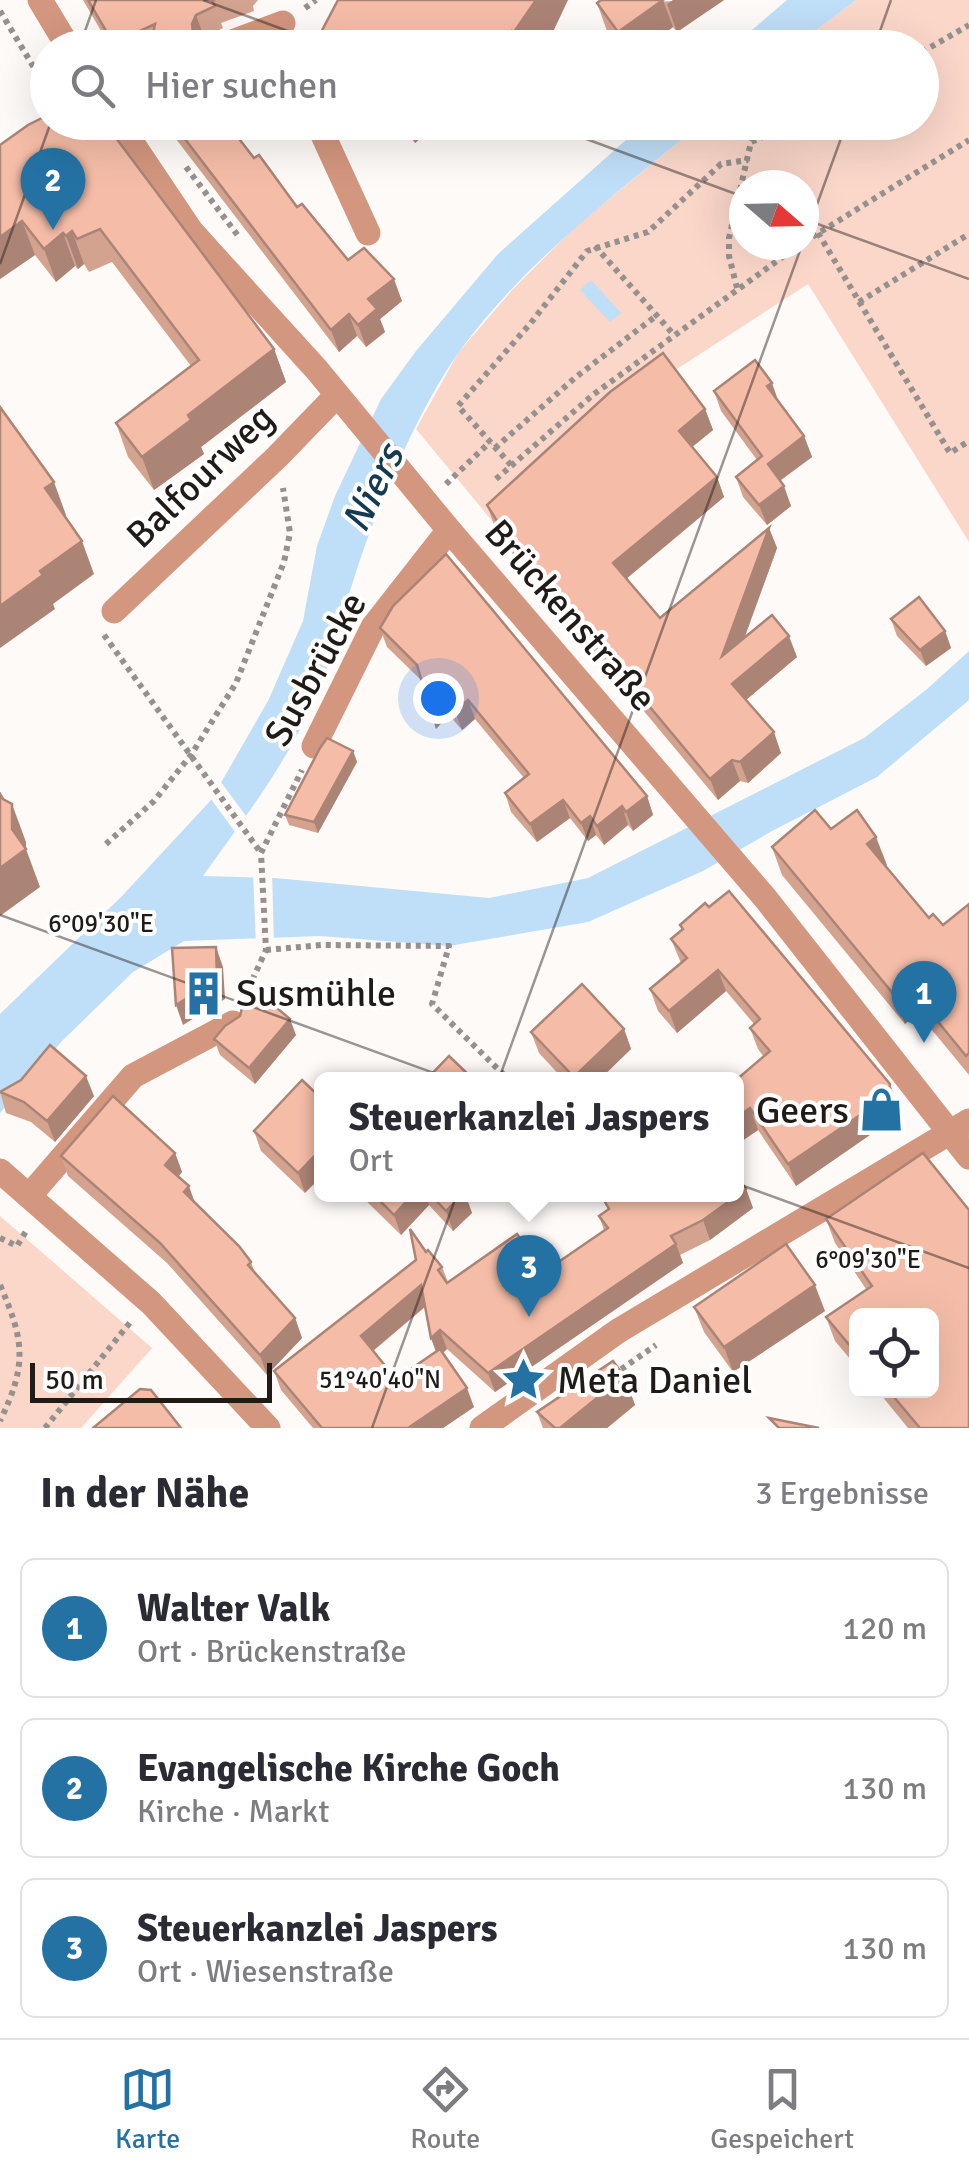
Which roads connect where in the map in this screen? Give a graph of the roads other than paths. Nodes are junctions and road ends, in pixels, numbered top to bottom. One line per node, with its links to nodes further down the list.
1 (40, 0): 2 (street)
2 (58, 30)
3 (130, 140): 6 (street, Brückenstraße)
4 (325, 140): 5 (street)
5 (368, 234)
6 (337, 395): 7 (street, Brückenstraße); 8 (street, Balfourweg)
7 (449, 530): 9 (street, Susbrücke); 11 (street, Brückenstraße)
8 (105, 617)
9 (314, 746)
10 (233, 1023): 14 (street)
11 (961, 1127): 12 (street, Brückenstraße); 16 (street)
12 (969, 1157)
13 (0, 1171): 14 (street)
14 (30, 1196): 15 (street)
15 (268, 1428)
16 (482, 1428)

